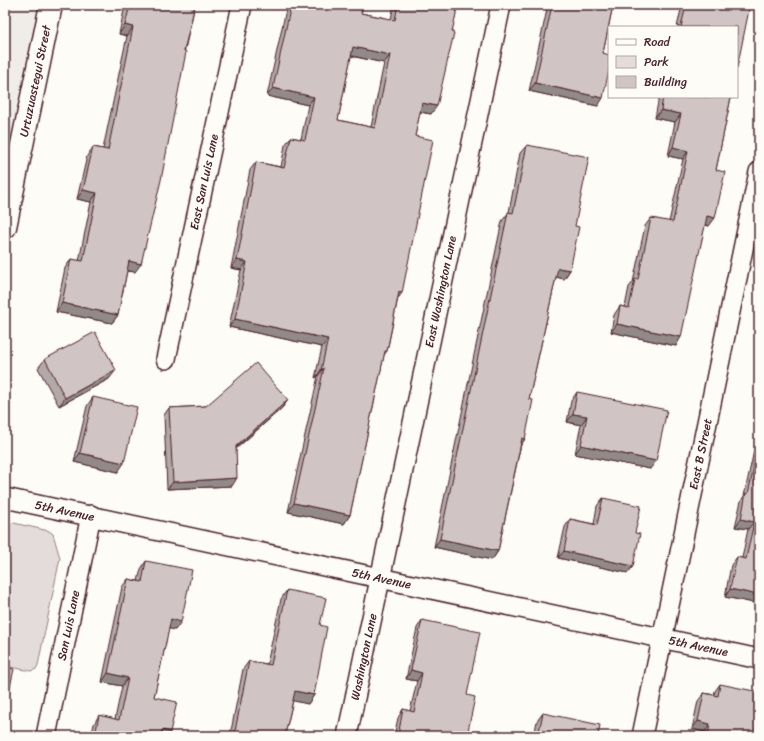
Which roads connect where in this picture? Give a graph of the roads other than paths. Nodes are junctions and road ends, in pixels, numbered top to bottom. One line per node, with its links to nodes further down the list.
1 (51, 5): 5 (main road, Urtuzuastegui Street)
2 (242, 5): 6 (street, East San Luis Lane)
3 (501, 5): 9 (street, East Washington Lane)
4 (759, 172): 10 (street, East B Street)
5 (5, 227)
6 (166, 359)
7 (5, 498): 8 (street, 5th Avenue)
8 (91, 515): 9 (street, 5th Avenue); 12 (street, San Luis Lane)
9 (379, 578): 10 (street, 5th Avenue); 13 (street, Washington Lane)
10 (662, 637): 11 (street, 5th Avenue); 14 (street, East B Street)
11 (759, 658)
12 (46, 736)
13 (347, 736)
14 (642, 736)

